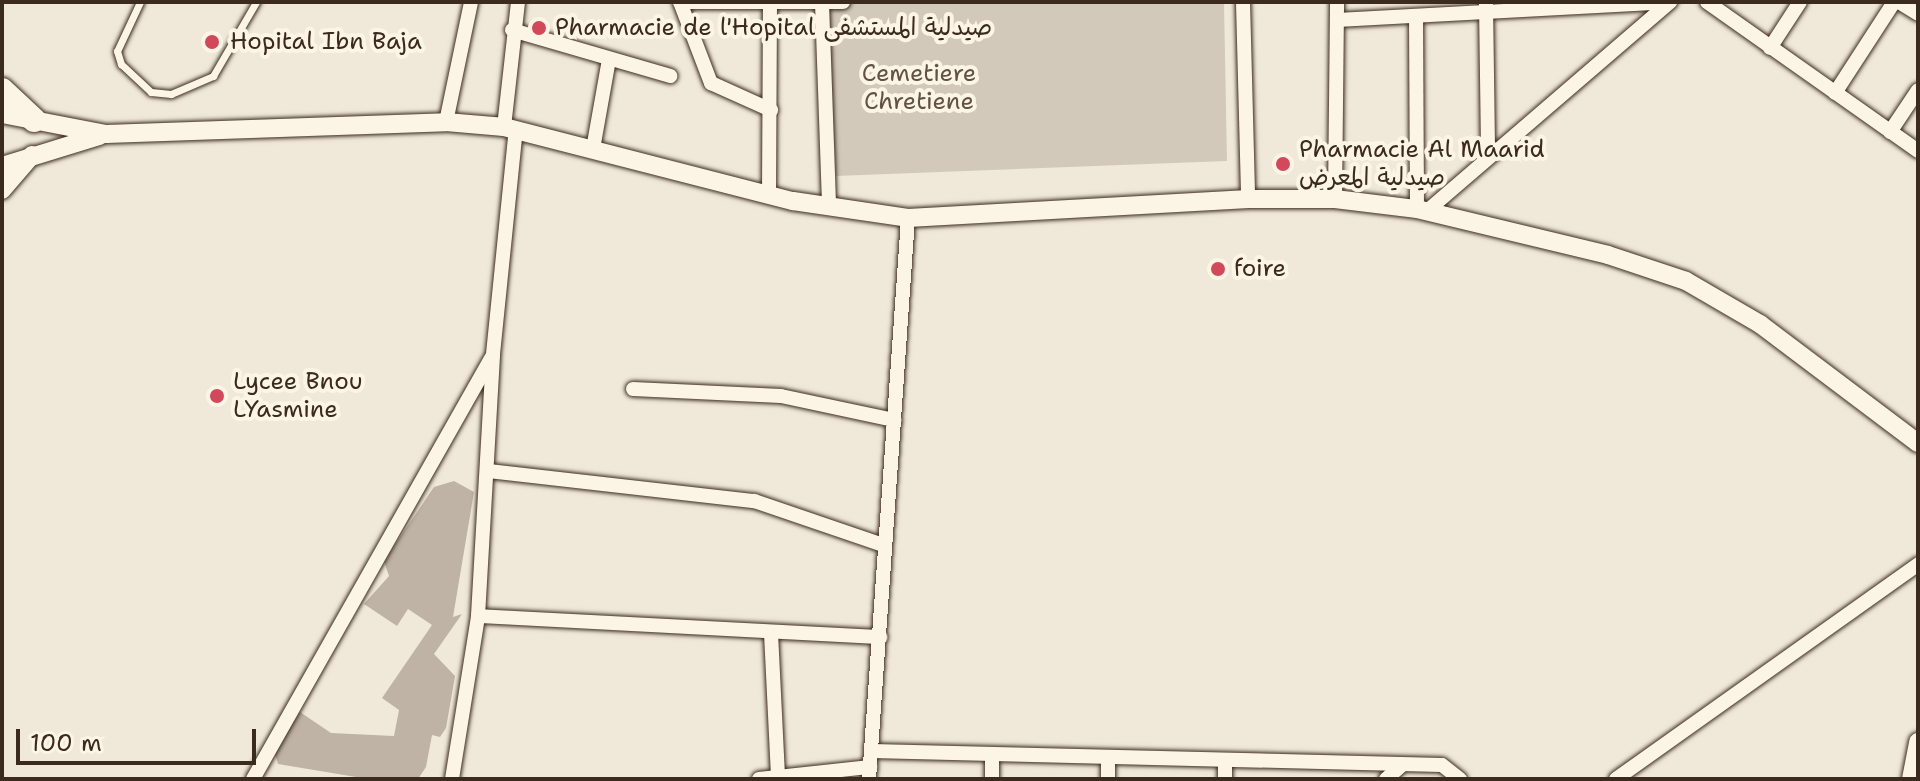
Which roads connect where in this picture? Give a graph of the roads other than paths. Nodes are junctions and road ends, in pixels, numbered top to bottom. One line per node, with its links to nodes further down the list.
1 (140, 2): 2 (lane)
2 (256, 2)
3 (471, 2): 31 (street)
4 (518, 2): 21 (street)
5 (680, 2): 17 (street); 28 (street)
6 (843, 2): 13 (street)
7 (1243, 2): 42 (street)
8 (1337, 2): 20 (street)
9 (1668, 2): 15 (street); 38 (street)
10 (1707, 2): 22 (street)
11 (1800, 2): 22 (street)
12 (1896, 2): 18 (street); 27 (street)
13 (822, 3): 14 (street); 44 (street)
14 (804, 4): 17 (street)
15 (1549, 4): 16 (street)
16 (1486, 6): 19 (street); 38 (street)
17 (770, 7): 28 (street)
18 (1918, 14)
19 (1416, 16): 20 (street); 45 (street)
20 (1337, 20): 43 (street)
21 (512, 30): 23 (street); 32 (street)
22 (1770, 48): 27 (street)
23 (609, 59): 24 (street); 35 (street)
24 (670, 76)
25 (2, 90): 30 (main road)
26 (1918, 90): 33 (street)
27 (1835, 93): 33 (street)
28 (771, 110): 41 (street)
29 (2, 114): 30 (street)
30 (34, 120): 34 (street)
31 (446, 122): 32 (street); 34 (street)
32 (510, 128): 35 (street); 47 (street)
33 (1890, 132): 36 (street)
34 (106, 134): 37 (street)
35 (593, 149): 41 (street)
36 (1918, 151)
37 (34, 153): 39 (street); 40 (street)
38 (1488, 156): 45 (street)
39 (2, 166)
40 (2, 190)
41 (769, 194): 44 (street)
42 (1248, 199): 43 (street); 46 (street)
43 (1335, 199): 45 (street)
44 (829, 208): 46 (street)
45 (1422, 210): 50 (street)
46 (908, 218): 49 (street)
47 (493, 354): 51 (street); 64 (street)
48 (633, 389): 49 (street)
49 (894, 420): 52 (street)
50 (1918, 443)
51 (489, 471): 52 (street); 54 (street)
52 (883, 545): 56 (street)
53 (1918, 564): 72 (street)
54 (478, 616): 55 (street); 65 (street)
55 (771, 633): 56 (street); 63 (street)
56 (880, 637): 62 (street)
57 (1918, 742): 73 (street)
58 (992, 755): 59 (street); 62 (street); 67 (street)
59 (1108, 758): 60 (street); 68 (street)
60 (1225, 761): 61 (street); 69 (street)
61 (1402, 765): 70 (street); 71 (street)
62 (870, 766): 63 (street)
63 (778, 777): 66 (street)
64 (253, 779)
65 (452, 779)
66 (759, 779)
67 (992, 779)
68 (1108, 779)
69 (1225, 779)
70 (1386, 779)
71 (1460, 779)
72 (1616, 779)
73 (1911, 779)

